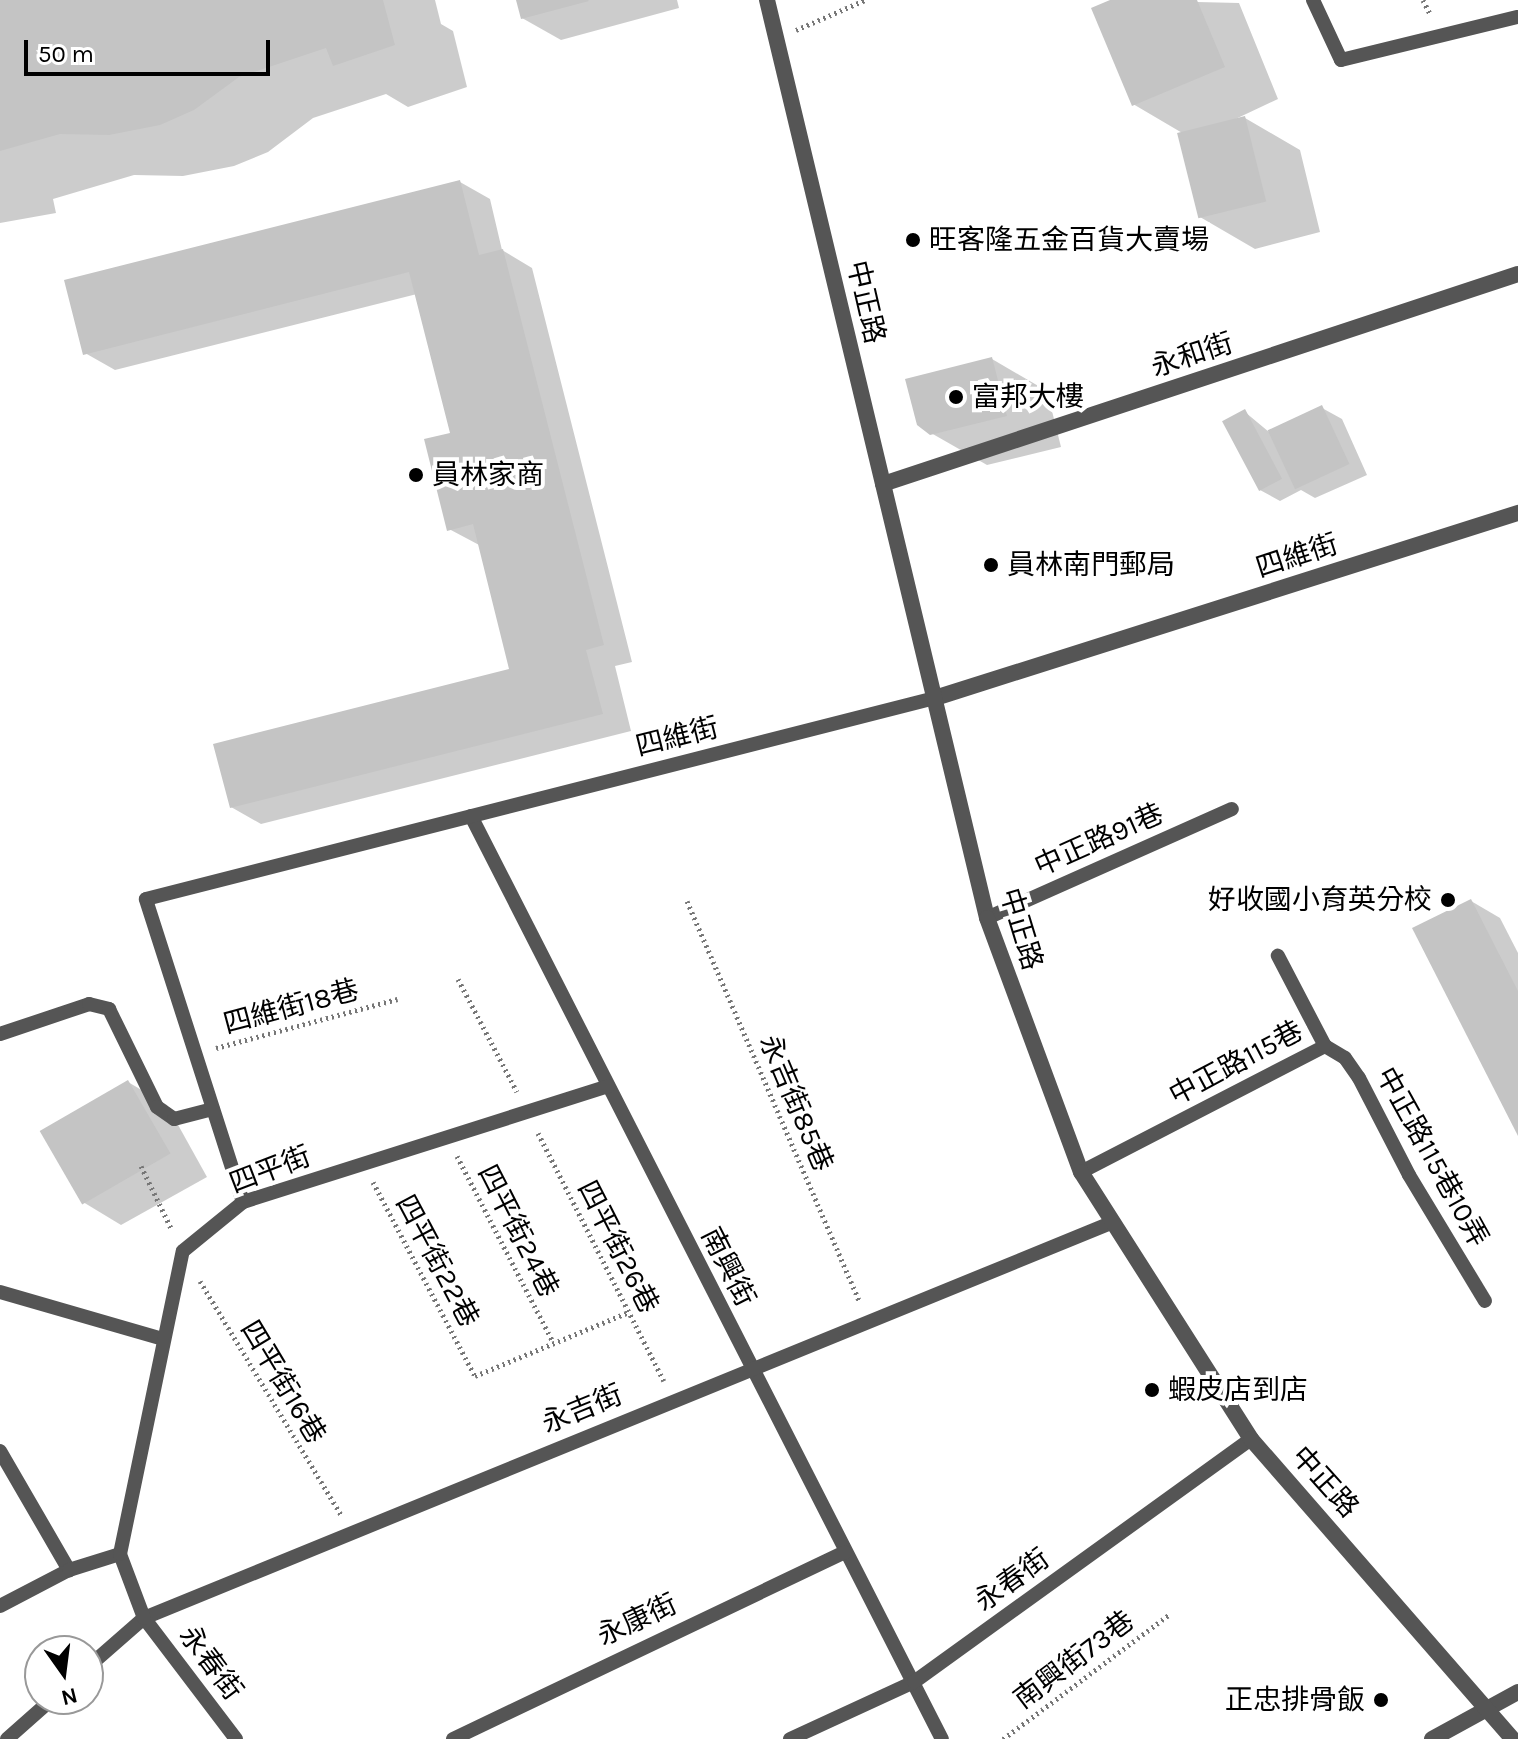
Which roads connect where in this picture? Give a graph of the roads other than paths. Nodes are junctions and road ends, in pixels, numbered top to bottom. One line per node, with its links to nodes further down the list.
1 (767, 0): 5 (street, 中正路)
2 (1313, 0): 3 (lane)
3 (1518, 17)
4 (1518, 274): 5 (street, 永和街)
5 (883, 484): 7 (street, 中正路)
6 (1518, 513): 7 (street, 四維街)
7 (935, 698): 9 (lane, 四維街); 10 (street, 中正路)
8 (1232, 809): 10 (lane, 中正路91巷)
9 (471, 816): 14 (lane, 南興街); 15 (lane, 四維街)
10 (987, 918): 16 (street, 中正路)
11 (1278, 956): 13 (lane, 中正路115巷)
12 (0, 1034): 15 (lane)
13 (1325, 1046): 16 (lane, 中正路115巷); 20 (lane, 中正路115巷10弄)
14 (608, 1086): 17 (lane, 四平街); 22 (lane, 南興街)
15 (213, 1109): 17 (lane, 四維街)
16 (1081, 1172): 18 (street, 中正路)
17 (243, 1202): 21 (lane, 四平街)
18 (1111, 1223): 22 (lane, 永吉街); 23 (street, 中正路)
19 (0, 1292): 21 (lane)
20 (1485, 1301)
21 (163, 1339): 26 (lane)
22 (750, 1368): 25 (lane, 南興街); 29 (lane, 永吉街)
23 (1251, 1439): 31 (lane, 永春街); 33 (street, 中正路)
24 (0, 1451): 27 (lane)
25 (845, 1552): 31 (lane, 南興街); 37 (lane, 永康街)
26 (120, 1554): 27 (lane); 29 (lane)
27 (69, 1570): 28 (lane)
28 (0, 1606)
29 (144, 1618): 30 (lane, 永吉街); 36 (lane, 永春街)
30 (104, 1653)
31 (914, 1682): 38 (lane, 永春街); 39 (lane, 南興街)
32 (1518, 1692): 33 (street)
33 (1486, 1709): 40 (street); 41 (street, 中正路)
34 (34, 1715): 35 (lane)
35 (7, 1739)
36 (236, 1739)
37 (453, 1739)
38 (790, 1739)
39 (942, 1739)
40 (1432, 1739)
41 (1513, 1739)

